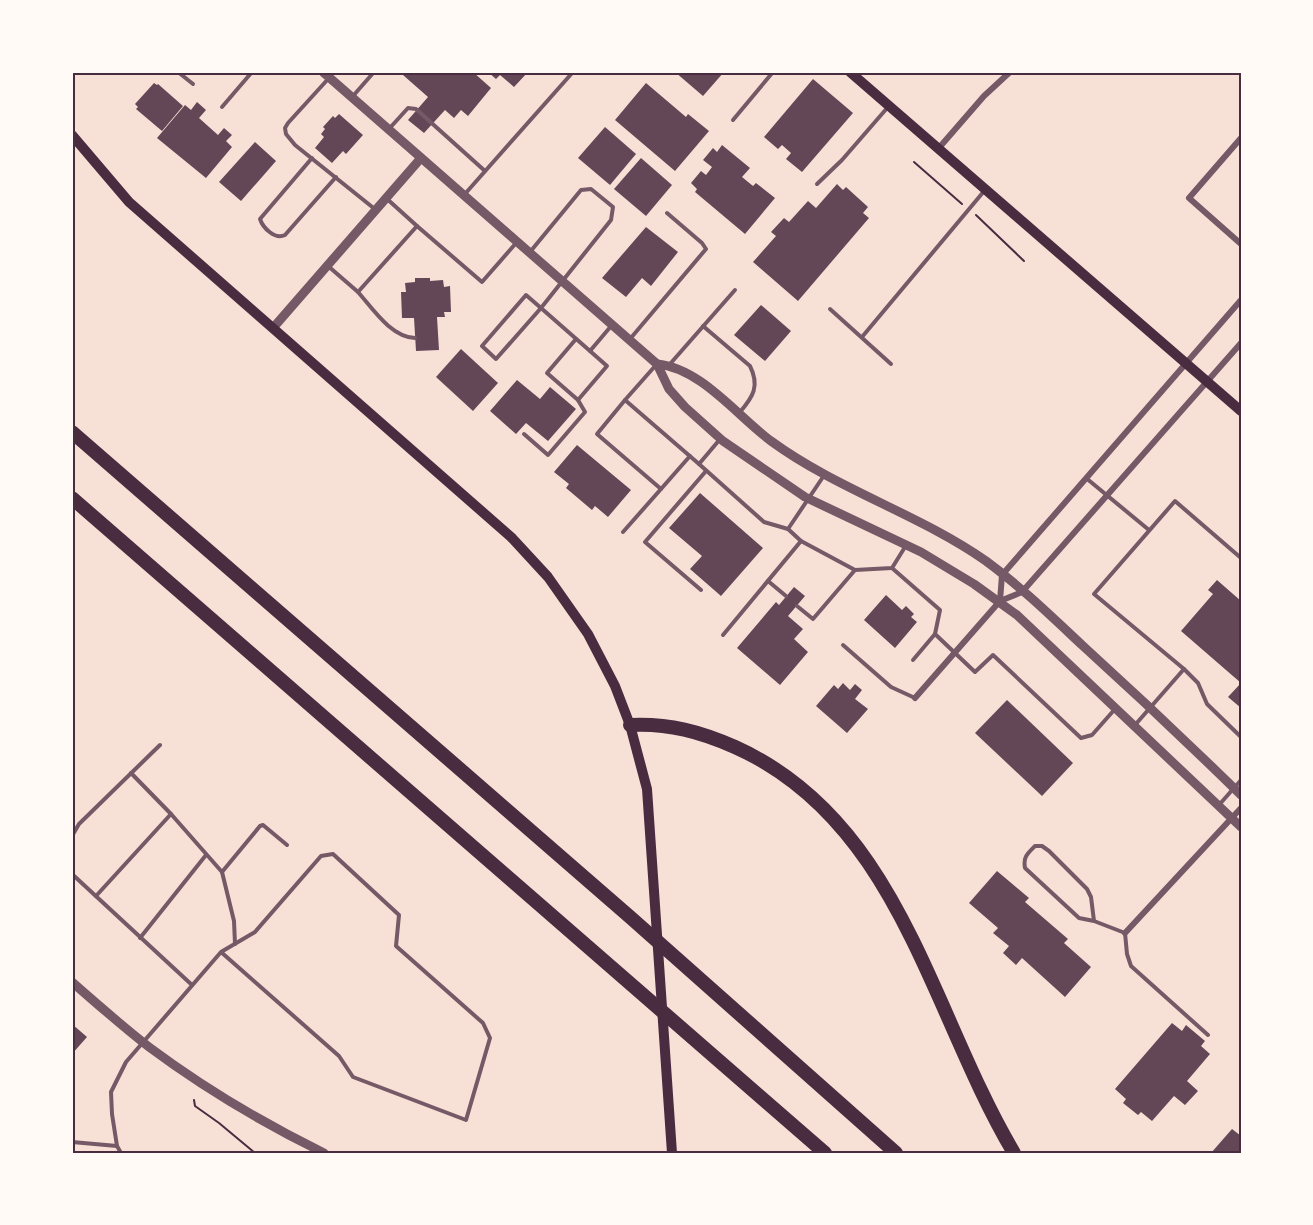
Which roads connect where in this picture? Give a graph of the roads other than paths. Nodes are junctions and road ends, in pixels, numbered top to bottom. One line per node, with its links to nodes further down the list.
1 (178, 72): 8 (lane)
2 (252, 72): 13 (lane)
3 (374, 72): 11 (lane)
4 (573, 72): 21 (lane)
5 (772, 72): 14 (lane)
6 (850, 72): 12 (main road)
7 (1010, 72): 18 (street)
8 (185, 74): 10 (lane)
9 (326, 75): 11 (street); 19 (lane)
10 (193, 84)
11 (352, 97): 15 (street)
12 (889, 106): 18 (main road); 23 (lane)
13 (222, 107)
14 (733, 120)
15 (388, 130): 20 (street); 21 (lane)
16 (72, 135): 42 (main road)
17 (1241, 138): 31 (street)
18 (938, 149): 24 (main road)
19 (312, 158): 22 (lane); 22 (lane)
20 (421, 158): 25 (street); 26 (street)
21 (485, 171): 25 (lane)
22 (336, 177): 27 (lane)
23 (817, 184)
24 (986, 190): 43 (lane); 49 (main road)
25 (464, 195): 30 (street)
26 (386, 198): 27 (street); 29 (lane)
27 (376, 210): 33 (street)
28 (667, 213): 46 (lane)
29 (417, 226): 30 (lane); 36 (lane)
30 (517, 242): 32 (street)
31 (1241, 244)
32 (529, 252): 34 (street); 34 (lane)
33 (327, 266): 36 (lane); 42 (street)
34 (563, 282): 38 (lane); 40 (street)
35 (735, 290): 41 (lane)
36 (358, 292): 44 (lane)
37 (1241, 300): 49 (street)
38 (541, 309): 38 (lane); 45 (lane)
39 (830, 309): 43 (lane)
40 (612, 325): 46 (street); 48 (lane)
41 (703, 326): 52 (lane); 57 (lane)
42 (273, 328): 94 (main road)
43 (862, 337): 51 (lane)
44 (415, 338)
45 (576, 339): 48 (lane); 54 (lane)
46 (629, 340): 50 (street)
47 (1241, 343): 53 (street)
48 (590, 351): 54 (lane)
49 (1185, 363): 53 (main road); 65 (street)
50 (657, 364): 52 (street); 55 (lane); 60 (street)
51 (891, 364)
52 (669, 365): 57 (street)
53 (1206, 381): 56 (main road); 67 (street)
54 (578, 400): 59 (lane)
55 (625, 400): 61 (lane); 66 (lane)
56 (1241, 411)
57 (739, 414): 64 (street)
58 (72, 432): 127 (highway)
59 (524, 434)
60 (721, 438): 62 (lane); 69 (street)
61 (690, 456): 62 (lane); 66 (lane)
62 (699, 464): 63 (lane)
63 (706, 471): 70 (lane); 80 (lane)
64 (825, 474): 69 (lane); 78 (street)
65 (1086, 478): 67 (lane); 78 (street)
66 (661, 489): 72 (lane)
67 (1107, 495): 71 (lane); 81 (street)
68 (72, 498): 126 (highway)
69 (807, 498): 70 (lane); 74 (street)
70 (788, 530): 73 (lane)
71 (1149, 530): 75 (lane); 90 (lane)
72 (623, 532)
73 (801, 541): 77 (lane); 79 (lane)
74 (906, 545): 76 (lane); 83 (street)
75 (1241, 558)
76 (892, 568): 77 (lane); 85 (lane)
77 (855, 570): 84 (lane)
78 (1002, 575): 81 (street); 83 (street)
79 (768, 581): 82 (lane); 86 (lane)
80 (701, 590)
81 (1022, 592): 83 (street); 92 (street)
82 (786, 596)
83 (1000, 601): 88 (street); 93 (street)
84 (797, 606)
85 (935, 634): 88 (lane); 89 (lane)
86 (723, 635)
87 (843, 645): 91 (lane)
88 (955, 652): 91 (street); 93 (lane)
89 (913, 660)
90 (1184, 669): 92 (lane); 96 (lane)
91 (915, 698)
92 (1150, 707): 95 (lane); 100 (street)
93 (1116, 708): 95 (street)
94 (630, 725): 125 (main road); 128 (highway)
95 (1134, 725): 101 (street)
96 (1241, 737)
97 (160, 745): 98 (lane)
98 (131, 773): 103 (lane); 106 (lane)
99 (1241, 780): 100 (lane)
100 (1238, 792): 101 (lane)
101 (1219, 805): 104 (street)
102 (1241, 808): 104 (street)
103 (171, 813): 108 (lane); 111 (lane)
104 (1232, 819): 105 (street); 113 (street)
105 (1241, 827)
106 (72, 836)
107 (287, 845): 109 (lane)
108 (206, 855): 109 (lane); 114 (lane)
109 (222, 872): 115 (lane)
110 (72, 874): 111 (lane)
111 (96, 896): 114 (lane)
112 (1094, 921): 112 (lane); 113 (lane)
113 (1125, 933): 119 (lane)
114 (140, 938): 118 (lane)
115 (235, 944): 116 (lane); 116 (lane)
116 (221, 952): 118 (lane)
117 (72, 982): 120 (street)
118 (192, 985): 120 (lane)
119 (1208, 1035)
120 (142, 1041): 122 (lane); 124 (street)
121 (72, 1142): 122 (lane)
122 (117, 1146): 123 (lane)
123 (121, 1153)
124 (324, 1153)
125 (672, 1153)
126 (825, 1153)
127 (896, 1153)
128 (1014, 1153)

